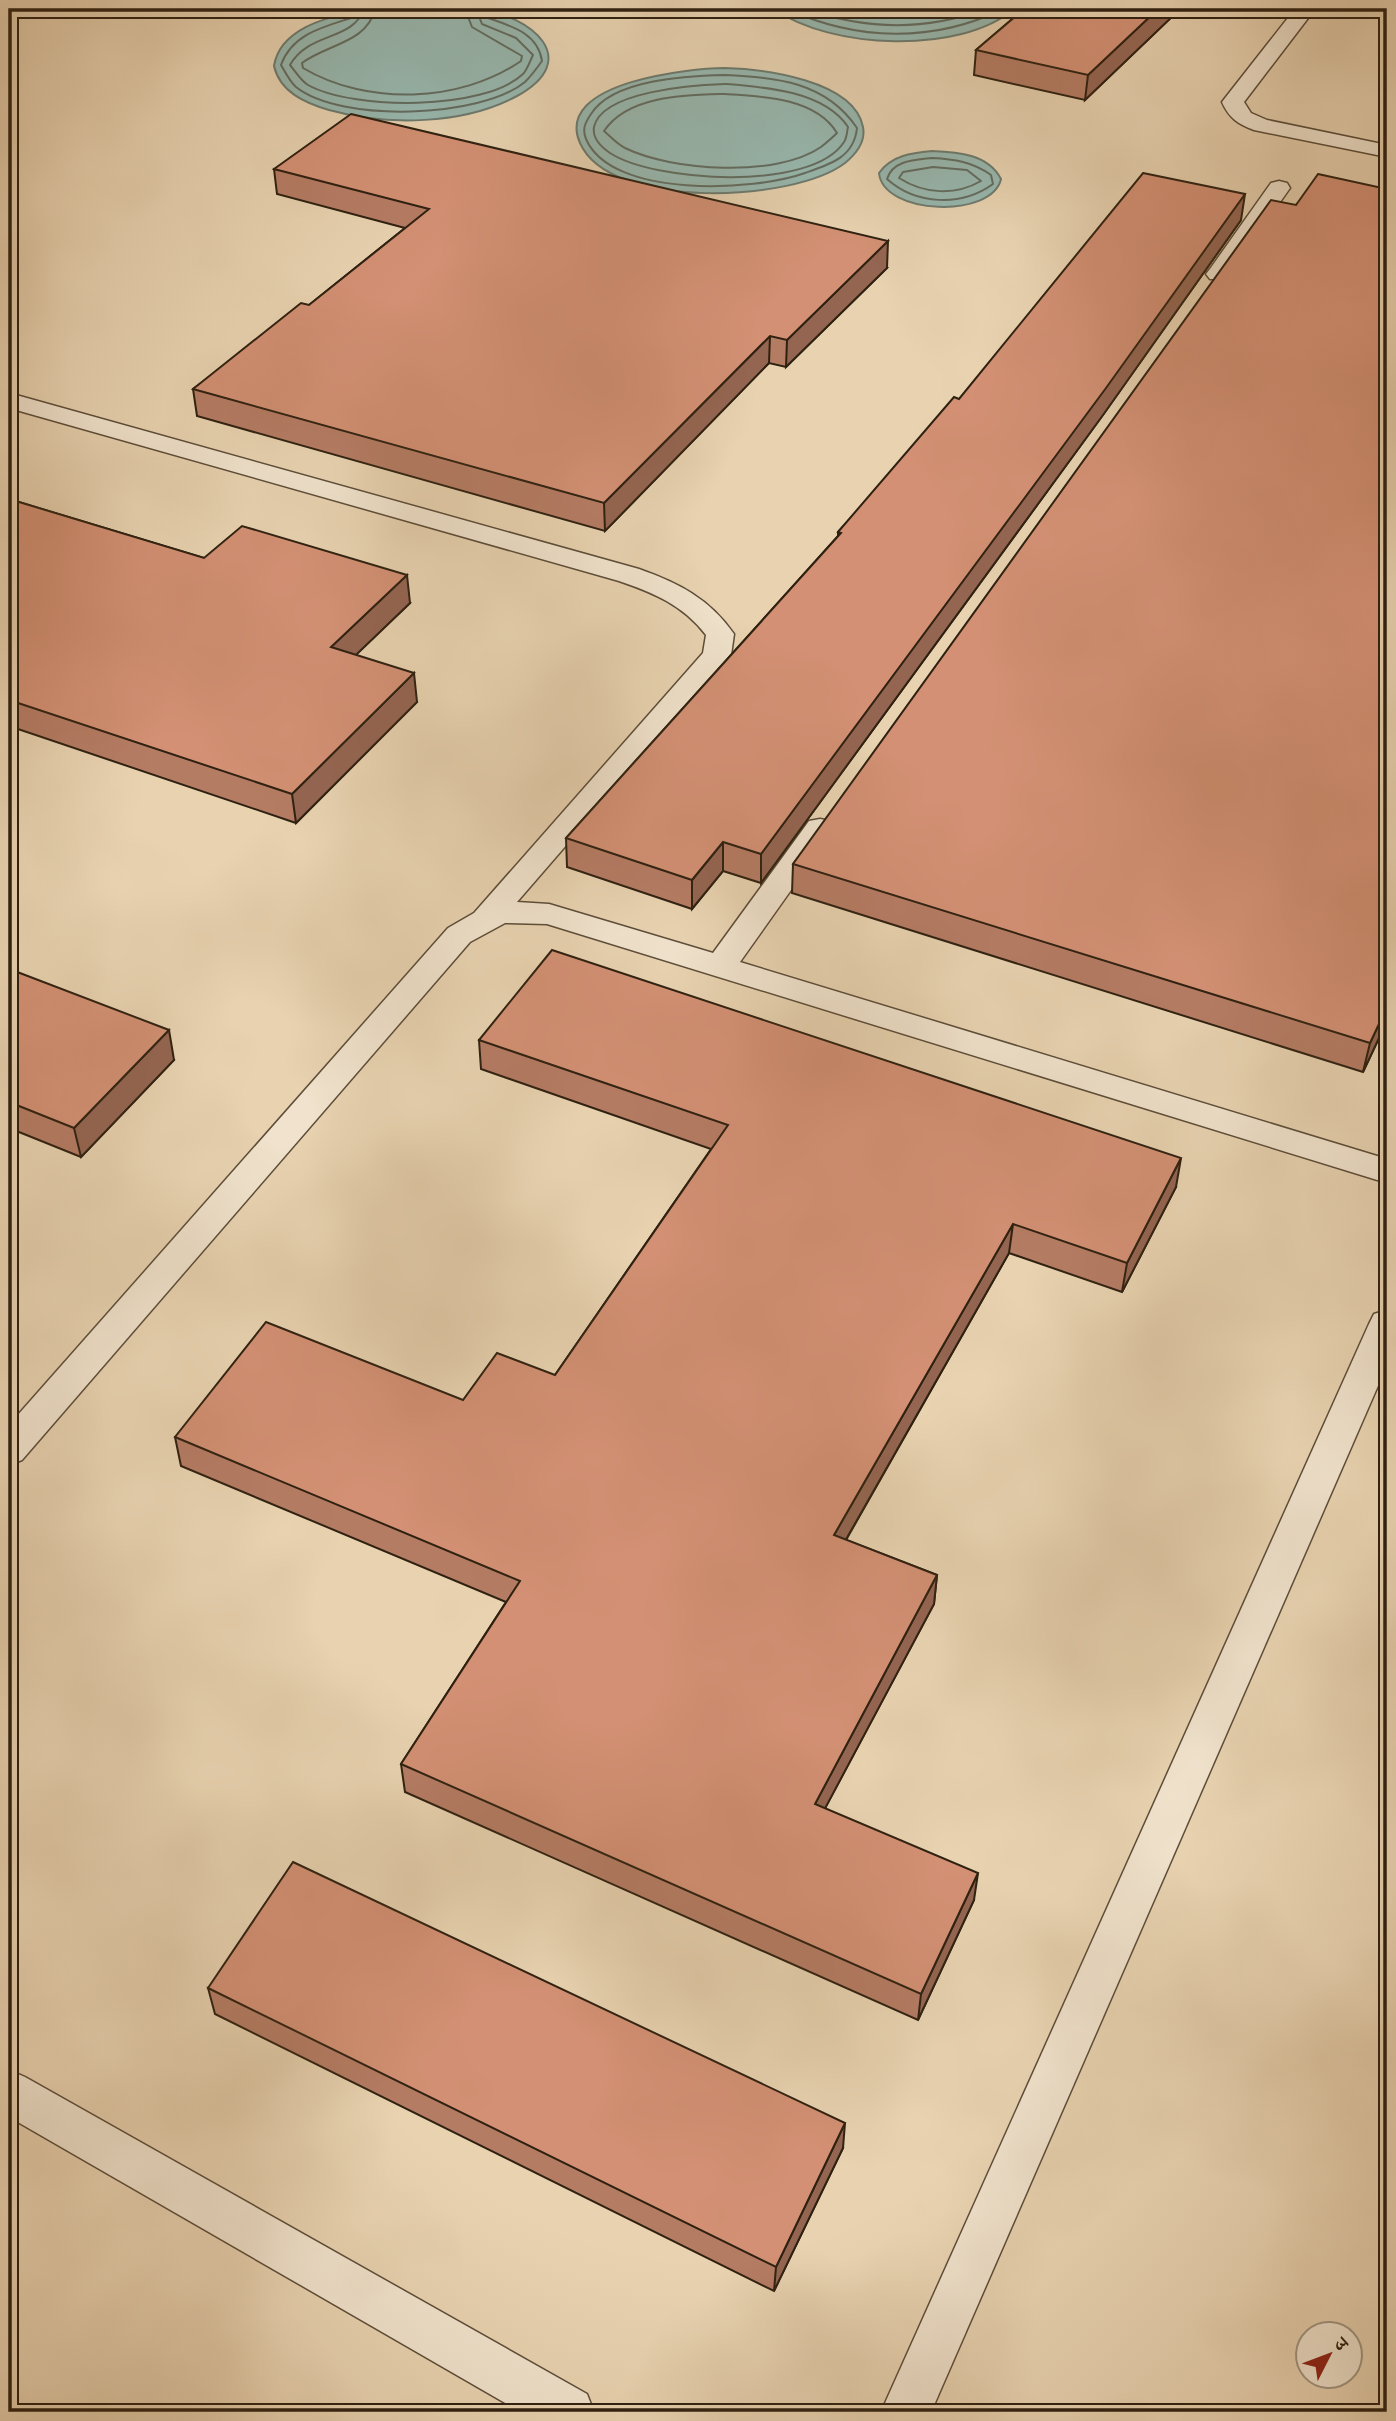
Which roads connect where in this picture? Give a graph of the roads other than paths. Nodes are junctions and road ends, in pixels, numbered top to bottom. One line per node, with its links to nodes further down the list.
1 (1305, 9): 2 (lane)
2 (1387, 150)
3 (1279, 188): 4 (lane)
4 (1200, 299)
5 (9, 400): 7 (lane)
6 (832, 811): 8 (lane)
7 (488, 916): 8 (lane); 11 (lane)
8 (720, 967): 9 (lane)
9 (1387, 1171)
10 (1387, 1324): 14 (lane)
11 (9, 1450)
12 (9, 2092): 13 (lane)
13 (569, 2412)
14 (906, 2412)

